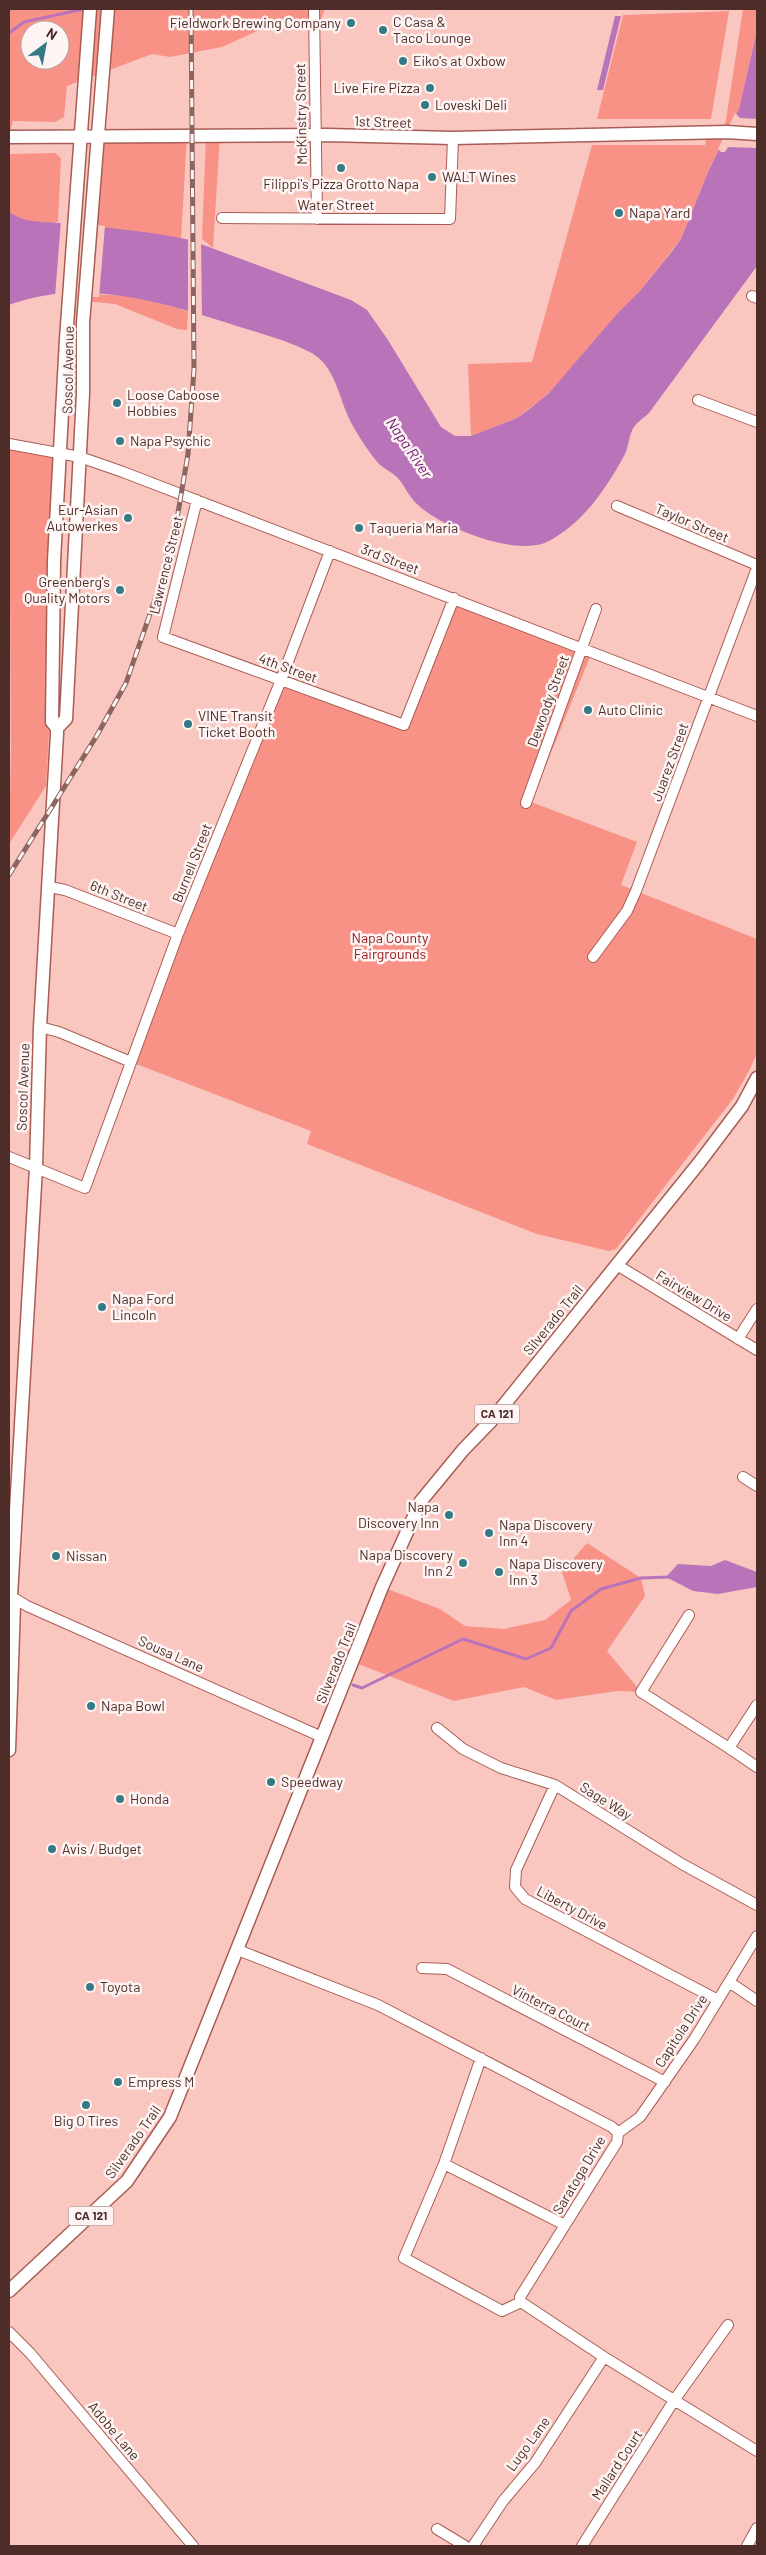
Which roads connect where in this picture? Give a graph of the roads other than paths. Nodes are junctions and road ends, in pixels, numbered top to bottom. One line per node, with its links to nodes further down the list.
1 (90, 9): 8 (main road, Soscol Avenue)
2 (108, 9): 6 (main road, Soscol Avenue)
3 (314, 9): 5 (street, McKinstry Street)
4 (757, 134): 9 (main road, 1st Street)
5 (315, 135): 6 (main road, 1st Street); 9 (main road, 1st Street); 11 (street, McKinstry Street)
6 (98, 136): 8 (main road, 1st Street); 16 (main road, Soscol Avenue)
7 (9, 137): 8 (main road, 1st Street)
8 (80, 137): 15 (main road, Soscol Avenue)
9 (453, 138): 11 (street, Water Street)
10 (222, 218): 11 (street, Water Street)
11 (317, 219)
12 (698, 400): 13 (street)
13 (757, 422)
14 (10, 444): 15 (street, 3rd Street)
15 (60, 453): 16 (street, 3rd Street); 28 (main road, Soscol Avenue)
16 (80, 458): 17 (street, 3rd Street); 28 (main road, Soscol Avenue)
17 (197, 500): 19 (street, 3rd Street); 23 (street, Lawrence Street)
18 (617, 506): 20 (street, Taylor Street)
19 (330, 551): 21 (street, 3rd Street); 25 (street, Burnell Street)
20 (757, 566): 26 (street, Juarez Street)
21 (454, 598): 24 (street, 3rd Street); 25 (street, 4th Street)
22 (596, 609): 24 (street, Dewoody Street)
23 (163, 637): 25 (street, 4th Street)
24 (582, 647): 26 (street, 3rd Street); 29 (street, Dewoody Street)
25 (281, 680): 31 (street, Burnell Street)
26 (709, 697): 27 (street, 3rd Street); 32 (street, Juarez Street)
27 (757, 716)
28 (57, 728): 30 (main road, Soscol Avenue)
29 (526, 803)
30 (50, 887): 31 (street, 6th Street); 33 (main road, Soscol Avenue)
31 (178, 934): 34 (street, Burnell Street)
32 (593, 957)
33 (40, 1026): 34 (street); 37 (main road, Soscol Avenue)
34 (131, 1062): 37 (street, Burnell Street)
35 (757, 1078): 38 (main road, Silverado Trail / CA 121)
36 (9, 1157): 37 (street)
37 (36, 1168): 44 (main road, Soscol Avenue)
38 (617, 1265): 40 (street, Fairview Drive); 48 (main road, Silverado Trail / CA 121)
39 (757, 1309): 40 (street)
40 (738, 1339): 41 (street, Fairview Drive)
41 (757, 1350)
42 (743, 1477): 43 (street)
43 (757, 1486)
44 (10, 1597): 48 (street, Sousa Lane); 50 (main road, Soscol Avenue)
45 (689, 1615): 49 (street)
46 (757, 1705): 49 (street)
47 (437, 1728): 52 (street, Sage Way)
48 (322, 1737): 55 (main road, Silverado Trail / CA 121)
49 (729, 1748): 51 (street)
50 (9, 1750)
51 (757, 1767)
52 (555, 1786): 53 (street, Sage Way); 58 (street, Liberty Drive)
53 (757, 1905)
54 (757, 1936): 57 (street, Capitola Drive)
55 (238, 1950): 60 (street, Saratoga Drive); 65 (main road, Silverado Trail / CA 121)
56 (422, 1968): 61 (street, Vinterra Court)
57 (730, 1982): 58 (street, Capitola Drive); 59 (street)
58 (718, 2000): 61 (street, Capitola Drive)
59 (757, 2001)
60 (481, 2058): 62 (street, Saratoga Drive); 63 (street)
61 (665, 2082): 62 (street, Capitola Drive)
62 (618, 2133): 64 (street, Saratoga Drive)
63 (444, 2164): 64 (street); 66 (street)
64 (565, 2225): 66 (street, Saratoga Drive)
65 (9, 2291)
66 (521, 2302): 70 (street)
67 (9, 2322): 69 (street, Adobe Lane)
68 (728, 2325): 71 (street, Mallard Court)
69 (11, 2333): 75 (street, Adobe Lane)
70 (604, 2357): 71 (street); 77 (street, Lugo Lane)
71 (676, 2399): 72 (street); 78 (street, Mallard Court)
72 (757, 2451)
73 (757, 2528): 79 (street)
74 (437, 2529): 76 (street)
75 (193, 2546)
76 (465, 2546)
77 (473, 2546)
78 (582, 2546)
79 (747, 2546)

